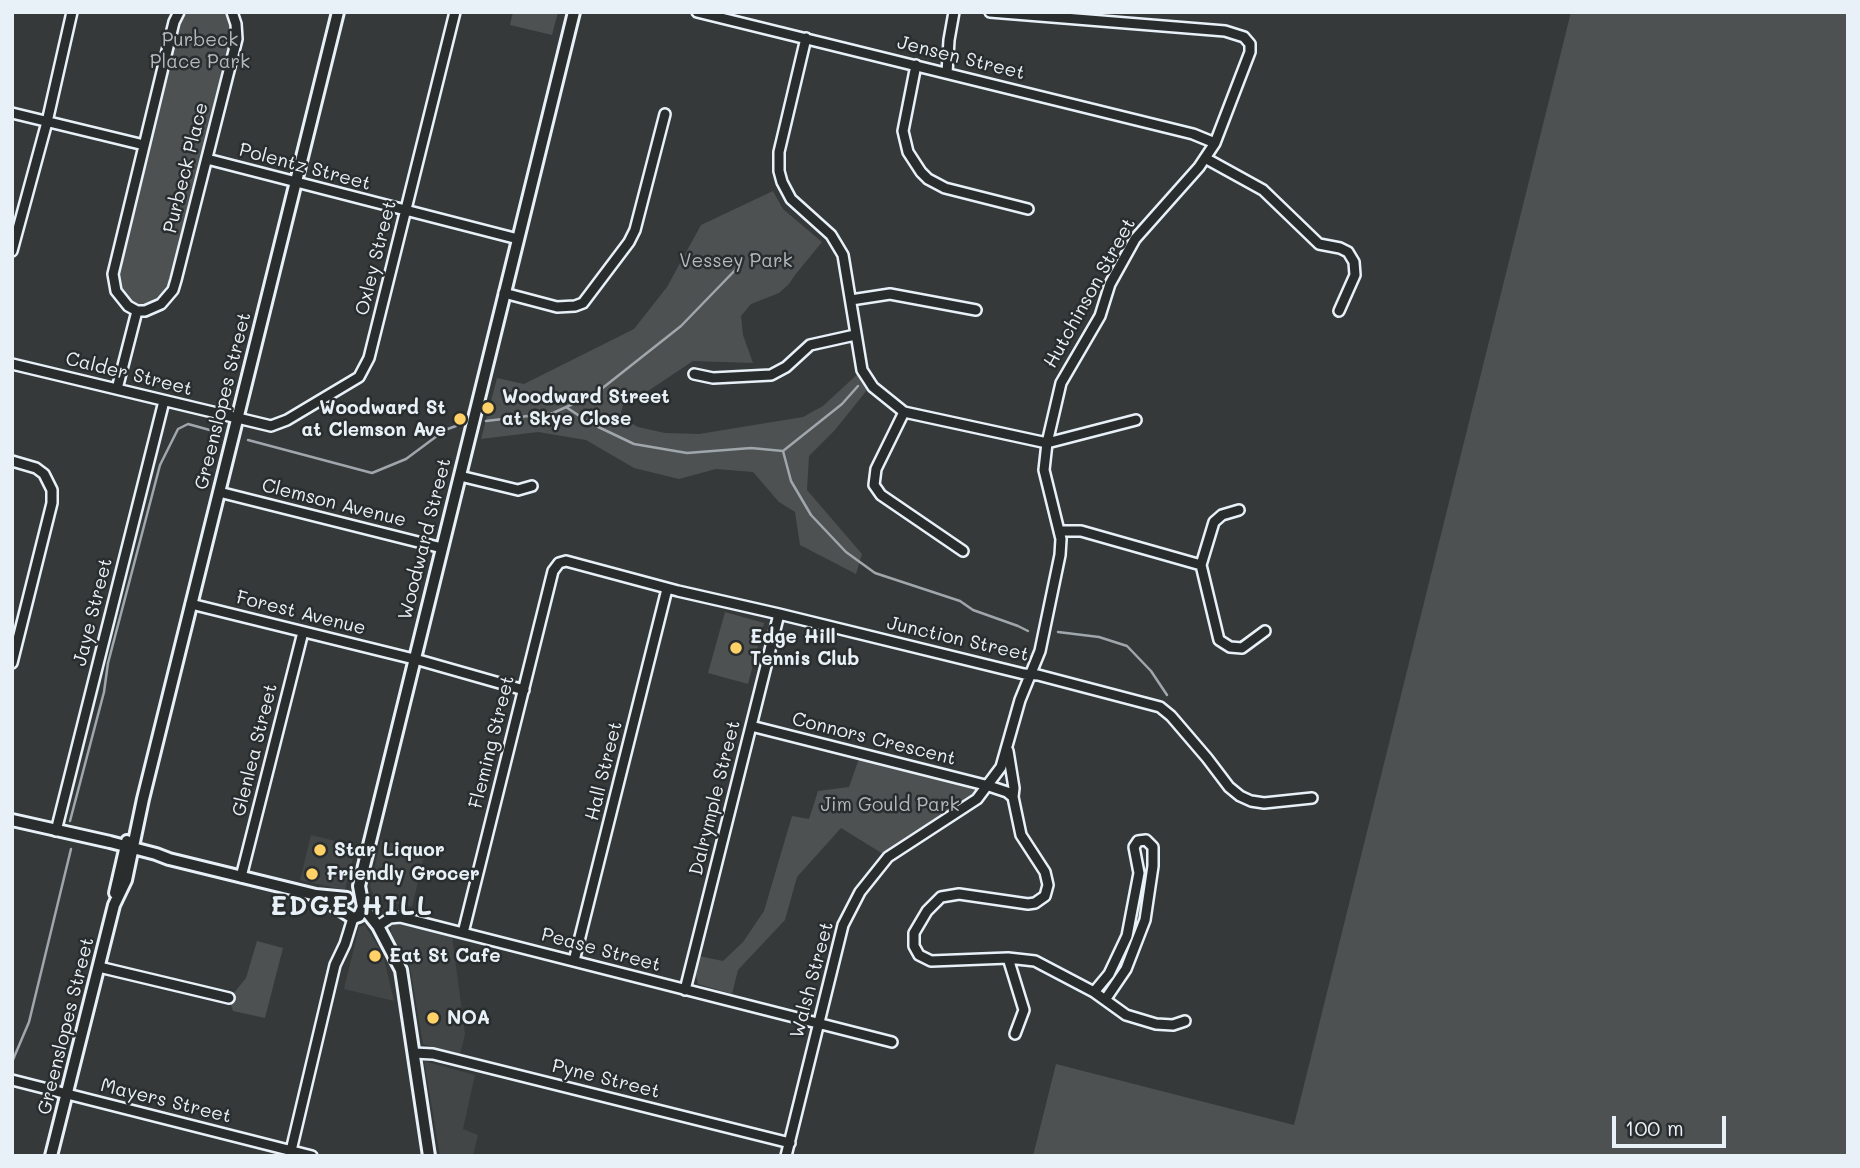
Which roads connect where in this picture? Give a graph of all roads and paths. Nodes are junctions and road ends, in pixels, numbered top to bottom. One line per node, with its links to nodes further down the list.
1 (72, 12): 15 (street)
2 (179, 12): 17 (street)
3 (232, 12): 19 (street, Purbeck Place)
4 (338, 12): 20 (street, Greenslopes Street)
5 (454, 12): 22 (street, Oxley Street)
6 (574, 12): 23 (street, Woodward Street)
7 (697, 12): 10 (street, Jensen Street)
8 (954, 12): 12 (street)
9 (990, 12): 16 (street, Hutchinson Street)
10 (806, 38): 11 (street, Jensen Street); 26 (street)
11 (916, 65): 12 (street, Jensen Street); 21 (street)
12 (947, 73): 16 (street, Jensen Street)
13 (12, 113): 15 (street)
14 (665, 114): 25 (street)
15 (47, 122): 17 (street); 24 (street)
16 (1215, 143): 18 (street, Hutchinson Street)
17 (144, 145): 28 (street)
18 (1205, 158): 29 (street); 38 (street, Hutchinson Street)
19 (207, 159): 20 (street, Polentz Street); 28 (street, Purbeck Place)
20 (295, 182): 22 (street, Polentz Street); 36 (street, Greenslopes Street)
21 (1028, 209)
22 (406, 211): 23 (street, Polentz Street); 36 (street, Oxley Street)
23 (518, 239): 25 (street, Woodward Street)
24 (12, 251)
25 (504, 293): 40 (street, Woodward Street)
26 (851, 300): 27 (street); 30 (street)
27 (976, 310)
28 (136, 311): 33 (street)
29 (1339, 312)
30 (855, 335): 32 (street); 35 (street)
31 (12, 364): 33 (street, Calder Street)
32 (694, 374)
33 (117, 389): 34 (street, Calder Street)
34 (164, 401): 36 (street, Calder Street); 64 (street, Jaye Street)
35 (904, 412): 38 (street); 46 (street)
36 (237, 419): 42 (street, Greenslopes Street)
37 (1136, 420): 38 (street)
38 (1047, 443): 44 (street, Hutchinson Street)
39 (12, 461): 55 (street)
40 (460, 476): 41 (street); 45 (street, Woodward Street)
41 (533, 486)
42 (219, 492): 45 (street, Clemson Avenue); 50 (street, Greenslopes Street)
43 (1239, 510): 48 (street)
44 (1059, 531): 48 (street); 56 (street, Hutchinson Street)
45 (442, 548): 54 (street, Woodward Street)
46 (963, 551)
47 (559, 563): 49 (street, Junction Street); 57 (street, Fleming Street)
48 (1201, 565): 52 (street)
49 (667, 589): 51 (street, Junction Street); 74 (street, Hall Street)
50 (191, 604): 53 (street, Forest Avenue); 65 (street, Greenslopes Street)
51 (779, 614): 56 (street, Junction Street); 58 (street, Dalrymple Street)
52 (1265, 631)
53 (303, 632): 54 (street, Forest Avenue); 67 (street, Glenlea Street)
54 (414, 659): 57 (street, Forest Avenue); 66 (street, Woodward Street)
55 (12, 663)
56 (1030, 674): 59 (street, Walsh Street); 62 (street, Junction Street)
57 (524, 690): 72 (street, Fleming Street)
58 (751, 726): 60 (street, Connors Crescent); 76 (street, Dalrymple Street)
59 (1007, 749): 60 (street, Walsh Street); 61 (street)
60 (989, 786): 61 (street, Connors Crescent); 81 (street, Walsh Street)
61 (1013, 797): 73 (street)
62 (1312, 798)
63 (12, 820): 64 (street)
64 (56, 831): 65 (street)
65 (129, 850): 67 (street); 75 (street, Greenslopes Street)
66 (362, 870): 68 (street, Woodward Street); 69 (street, Woodward Street)
67 (241, 877): 68 (street)
68 (346, 902): 69 (street); 70 (street)
69 (362, 904): 70 (street); 71 (street)
70 (354, 918): 71 (street); 88 (street)
71 (378, 926): 72 (street, Pease Street); 84 (street)
72 (463, 933): 74 (street, Pease Street)
73 (1008, 958): 77 (street); 82 (street)
74 (574, 961): 76 (street, Pease Street)
75 (99, 967): 78 (street); 86 (street, Greenslopes Street)
76 (685, 990): 81 (street, Pease Street)
77 (1094, 992): 79 (street); 79 (street)
78 (229, 999)
79 (1105, 1000): 80 (street)
80 (1185, 1021)
81 (818, 1023): 83 (street, Pease Street); 87 (street, Walsh Street)
82 (1015, 1034)
83 (892, 1042)
84 (414, 1054): 87 (street, Pyne Street); 91 (street)
85 (12, 1080): 86 (street, Mayers Street)
86 (68, 1094): 88 (street, Mayers Street); 89 (street, Greenslopes Street)
87 (790, 1143): 92 (street, Walsh Street)
88 (291, 1153): 90 (street, Mayers Street)
89 (51, 1156)
90 (312, 1156)
91 (429, 1156)
92 (786, 1156)

